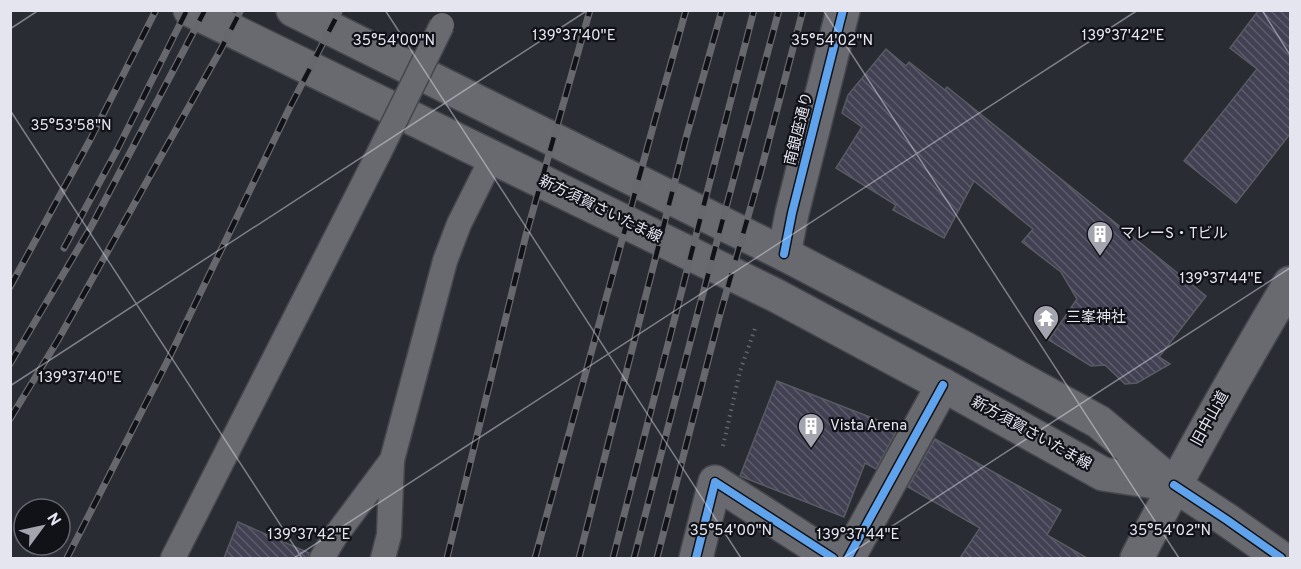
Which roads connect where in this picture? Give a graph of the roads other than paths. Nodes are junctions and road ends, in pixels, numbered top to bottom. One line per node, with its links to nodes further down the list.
1 (190, 10): 5 (main road, 新方須賀さいたま線)
2 (292, 10): 6 (main road)
3 (843, 10): 6 (main road, 南銀座通り)
4 (445, 18): 11 (lane, bridge)
5 (492, 158): 8 (main road, 新方須賀さいたま線); 9 (lane)
6 (784, 254): 10 (main road)
7 (1290, 284): 10 (main road, 旧中山道)
8 (943, 384): 10 (main road, 新方須賀さいたま線); 16 (main road)
9 (392, 460): 12 (lane); 13 (lane)
10 (1174, 485): 17 (main road, 旧中山道); 18 (main road)
11 (173, 558)
12 (322, 558)
13 (383, 558)
14 (696, 558): 15 (main road)
15 (833, 558)
16 (848, 558)
17 (1137, 558)
18 (1281, 558)

